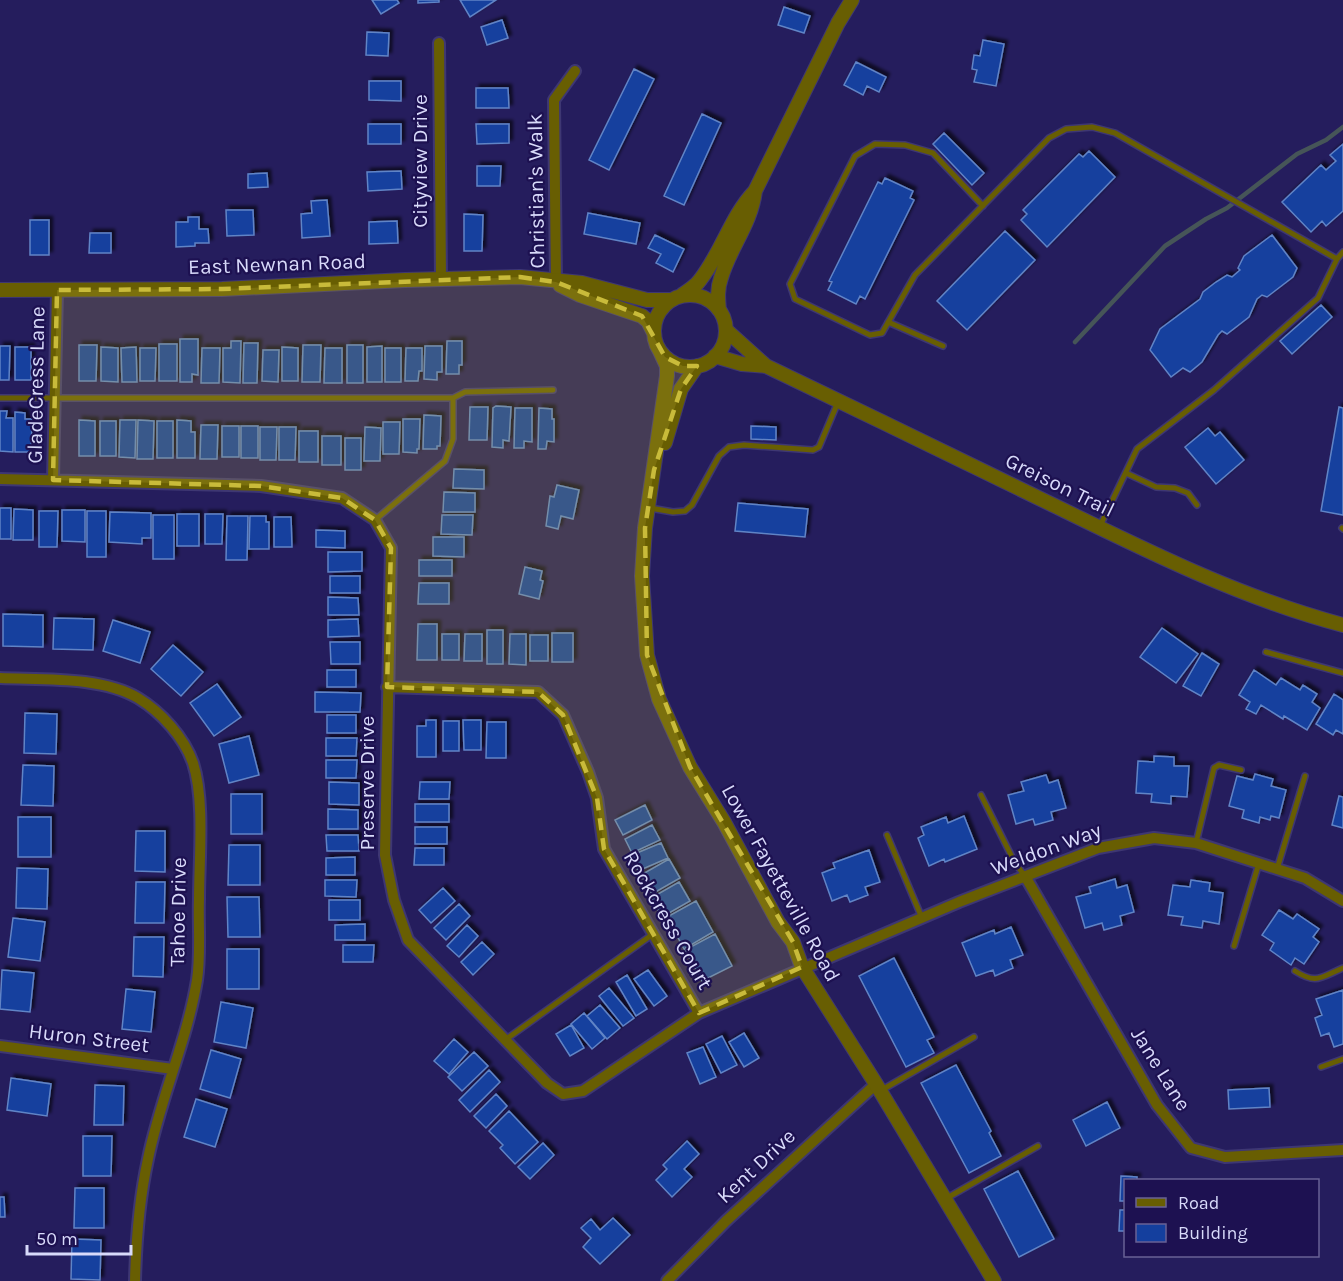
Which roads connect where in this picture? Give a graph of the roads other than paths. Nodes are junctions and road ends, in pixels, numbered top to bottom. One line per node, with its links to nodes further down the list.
1 (852, 0): 4 (street)
2 (439, 43): 8 (street, Cityview Drive)
3 (575, 71): 9 (street, Christian's Walk)
4 (755, 191): 12 (street); 13 (street)
5 (983, 206): 7 (lane); 14 (lane); 14 (lane)
6 (1343, 252): 7 (lane)
7 (1336, 258): 28 (lane)
8 (441, 280): 9 (street, East Newnan Road); 11 (street, East Newnan Road)
9 (556, 282): 12 (street, East Newnan Road); 16 (street, East Newnan Road)
10 (0, 290): 11 (street, East Newnan Road)
11 (57, 290): 25 (street, GladeCress Lane)
12 (676, 298): 13 (street); 16 (street)
13 (719, 310): 15 (street)
14 (888, 322): 17 (lane)
15 (726, 330): 19 (street); 21 (street, Greison Trail)
16 (654, 333): 18 (street)
17 (943, 346)
18 (660, 351): 20 (street); 27 (street, Lower Fayetteville Road)
19 (715, 356): 20 (street); 21 (street, Greison Trail)
20 (697, 366): 27 (street, Lower Fayetteville Road)
21 (766, 366): 26 (street, Greison Trail)
22 (554, 390): 24 (lane)
23 (0, 398): 25 (lane)
24 (453, 398): 25 (lane); 33 (lane)
25 (56, 399): 30 (street, GladeCress Lane)
26 (838, 400): 32 (lane); 34 (street, Greison Trail)
27 (654, 471): 32 (street, Lower Fayetteville Road)
28 (1125, 472): 31 (lane); 34 (lane)
29 (0, 479): 30 (street, Preserve Drive)
30 (53, 480): 33 (street, Preserve Drive)
31 (1197, 505)
32 (649, 507): 52 (street, Lower Fayetteville Road)
33 (375, 520): 39 (street, Preserve Drive)
34 (1099, 528): 35 (street, Greison Trail)
35 (1343, 626)
36 (1266, 652): 37 (lane)
37 (1343, 674)
38 (0, 678): 61 (street, Tahoe Drive)
39 (387, 687): 50 (street, Rockcress Court); 57 (street, Preserve Drive)
40 (1241, 770): 44 (lane)
41 (1305, 776): 46 (lane)
42 (981, 795): 47 (lane)
43 (887, 835): 49 (lane)
44 (1196, 843): 45 (street, Weldon Way); 47 (street, Weldon Way)
45 (1259, 863): 46 (street, Weldon Way); 51 (lane)
46 (1277, 869): 48 (street, Weldon Way)
47 (1025, 876): 49 (street, Weldon Way); 64 (street, Jane Lane)
48 (1343, 901)
49 (922, 918): 52 (street, Weldon Way)
50 (653, 934): 55 (street, Rockcress Court); 57 (lane)
51 (1234, 946)
52 (802, 967): 55 (street, Preserve Drive); 62 (street, Lower Fayetteville Road)
53 (1343, 968): 54 (lane)
54 (1295, 971)
55 (699, 1013): 57 (street, Preserve Drive)
56 (975, 1037): 62 (lane)
57 (505, 1040)
58 (0, 1046): 61 (street, Huron Street)
59 (1343, 1059): 60 (lane)
60 (1321, 1067)
61 (173, 1069): 66 (street, Tahoe Drive)
62 (878, 1088): 65 (street, Lower Fayetteville Road); 67 (street, Kent Drive)
63 (1038, 1146): 65 (lane)
64 (1343, 1150)
65 (946, 1199): 68 (street, Lower Fayetteville Road)
66 (135, 1281)
67 (667, 1281)
68 (994, 1281)

